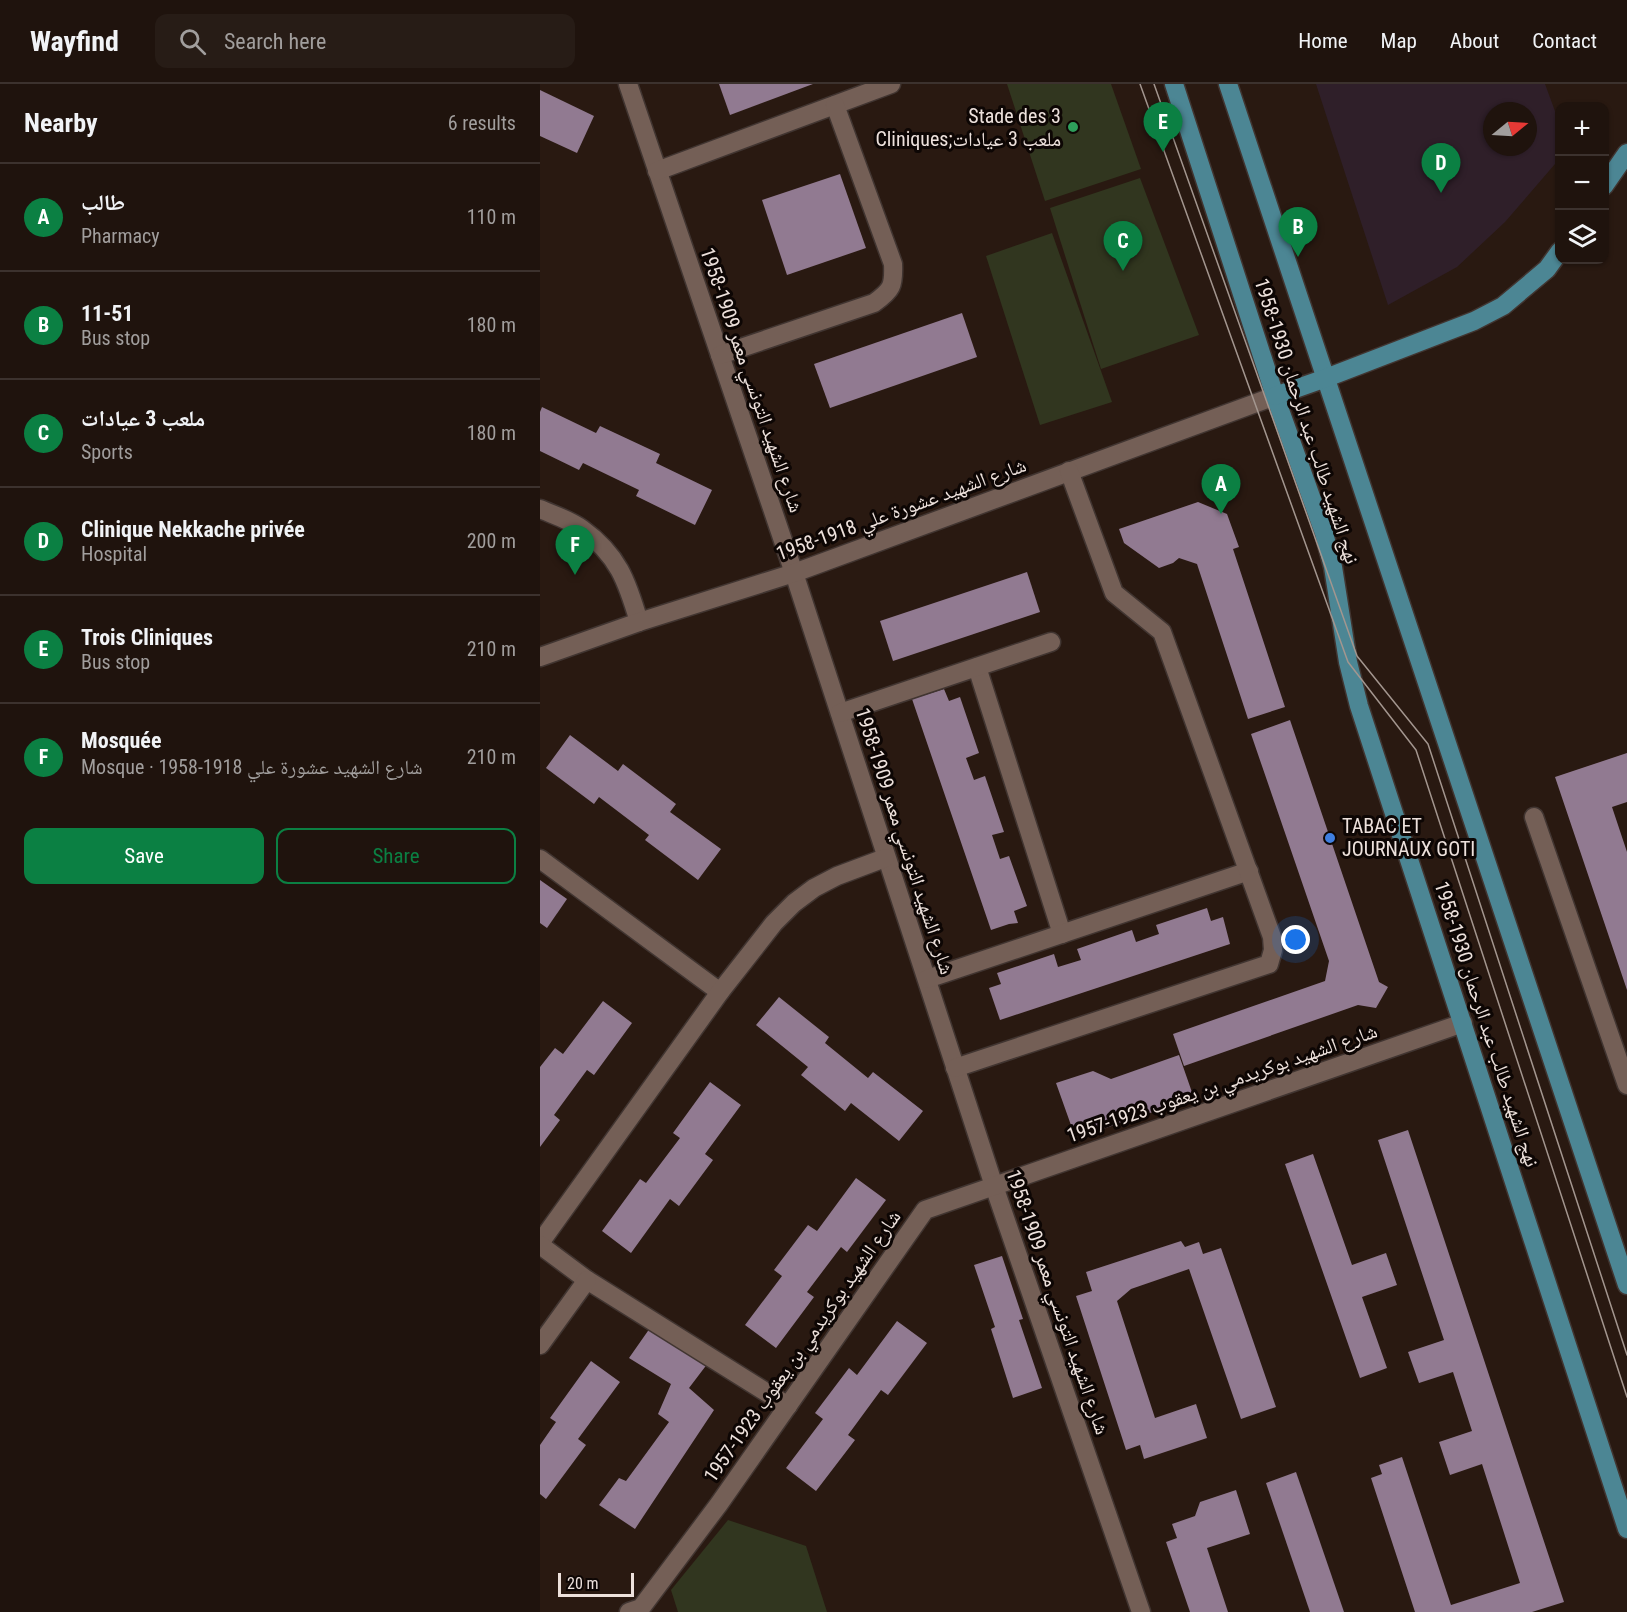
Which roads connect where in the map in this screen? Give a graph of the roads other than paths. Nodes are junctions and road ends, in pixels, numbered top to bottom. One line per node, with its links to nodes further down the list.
1 (628, 84): 7 (street, شارع الشهيد التونسي معمر 1909-1958)
2 (891, 84): 5 (street)
3 (1174, 84): 12 (main road, نهج الشهيد طالب عبد الرحمان 1930-1958)
4 (1228, 84): 11 (main road, نهج الشهيد طالب عبد الرحمان 1930-1958)
5 (835, 105): 7 (street); 10 (street)
6 (1627, 153): 8 (main road)
7 (657, 171): 10 (street, شارع الشهيد التونسي معمر 1909-1958)
8 (1609, 180)
9 (1555, 258): 11 (main road)
10 (720, 355): 15 (street, شارع الشهيد التونسي معمر 1909-1958)
11 (1326, 378): 12 (main road); 34 (main road, نهج الشهيد طالب عبد الرحمان 1930-1958)
12 (1275, 396): 13 (street, شارع الشهيد عشورة علي 1918-1958); 28 (main road, نهج الشهيد طالب عبد الرحمان 1930-1958)
13 (1069, 471): 15 (street, شارع الشهيد عشورة علي 1918-1958); 24 (street)
14 (540, 508): 16 (street)
15 (794, 573): 16 (street, شارع الشهيد عشورة علي 1918-1958); 20 (street, شارع الشهيد التونسي معمر 1909-1958)
16 (639, 622): 18 (street, شارع الشهيد عشورة علي 1918-1958)
17 (1051, 642): 19 (street)
18 (540, 657)
19 (977, 667): 20 (street); 25 (street)
20 (840, 713): 22 (street, شارع الشهيد التونسي معمر 1909-1958)
21 (1534, 818): 30 (street)
22 (885, 858): 26 (street, شارع الشهيد التونسي معمر 1909-1958); 27 (street)
23 (540, 859): 27 (street)
24 (1249, 871): 25 (street); 29 (street)
25 (1062, 934): 26 (street)
26 (927, 979): 29 (street, شارع الشهيد التونسي معمر 1909-1958)
27 (720, 992): 32 (street)
28 (1463, 1023): 31 (street, شارع الشهيد بوكريدمي بن يعقوب 1923-1957); 37 (main road, نهج الشهيد طالب عبد الرحمان 1930-1958)
29 (955, 1068): 31 (street, شارع الشهيد التونسي معمر 1909-1958)
30 (1627, 1085)
31 (994, 1186): 36 (street, شارع الشهيد بوكريدمي بن يعقوب 1923-1957); 39 (street, شارع الشهيد التونسي معمر 1909-1958)
32 (540, 1244): 33 (street)
33 (587, 1280): 35 (street); 36 (street)
34 (1627, 1286)
35 (540, 1346)
36 (788, 1406): 38 (street, شارع الشهيد بوكريدمي بن يعقوب 1923-1957)
37 (1627, 1529)
38 (639, 1611)
39 (1141, 1612)

